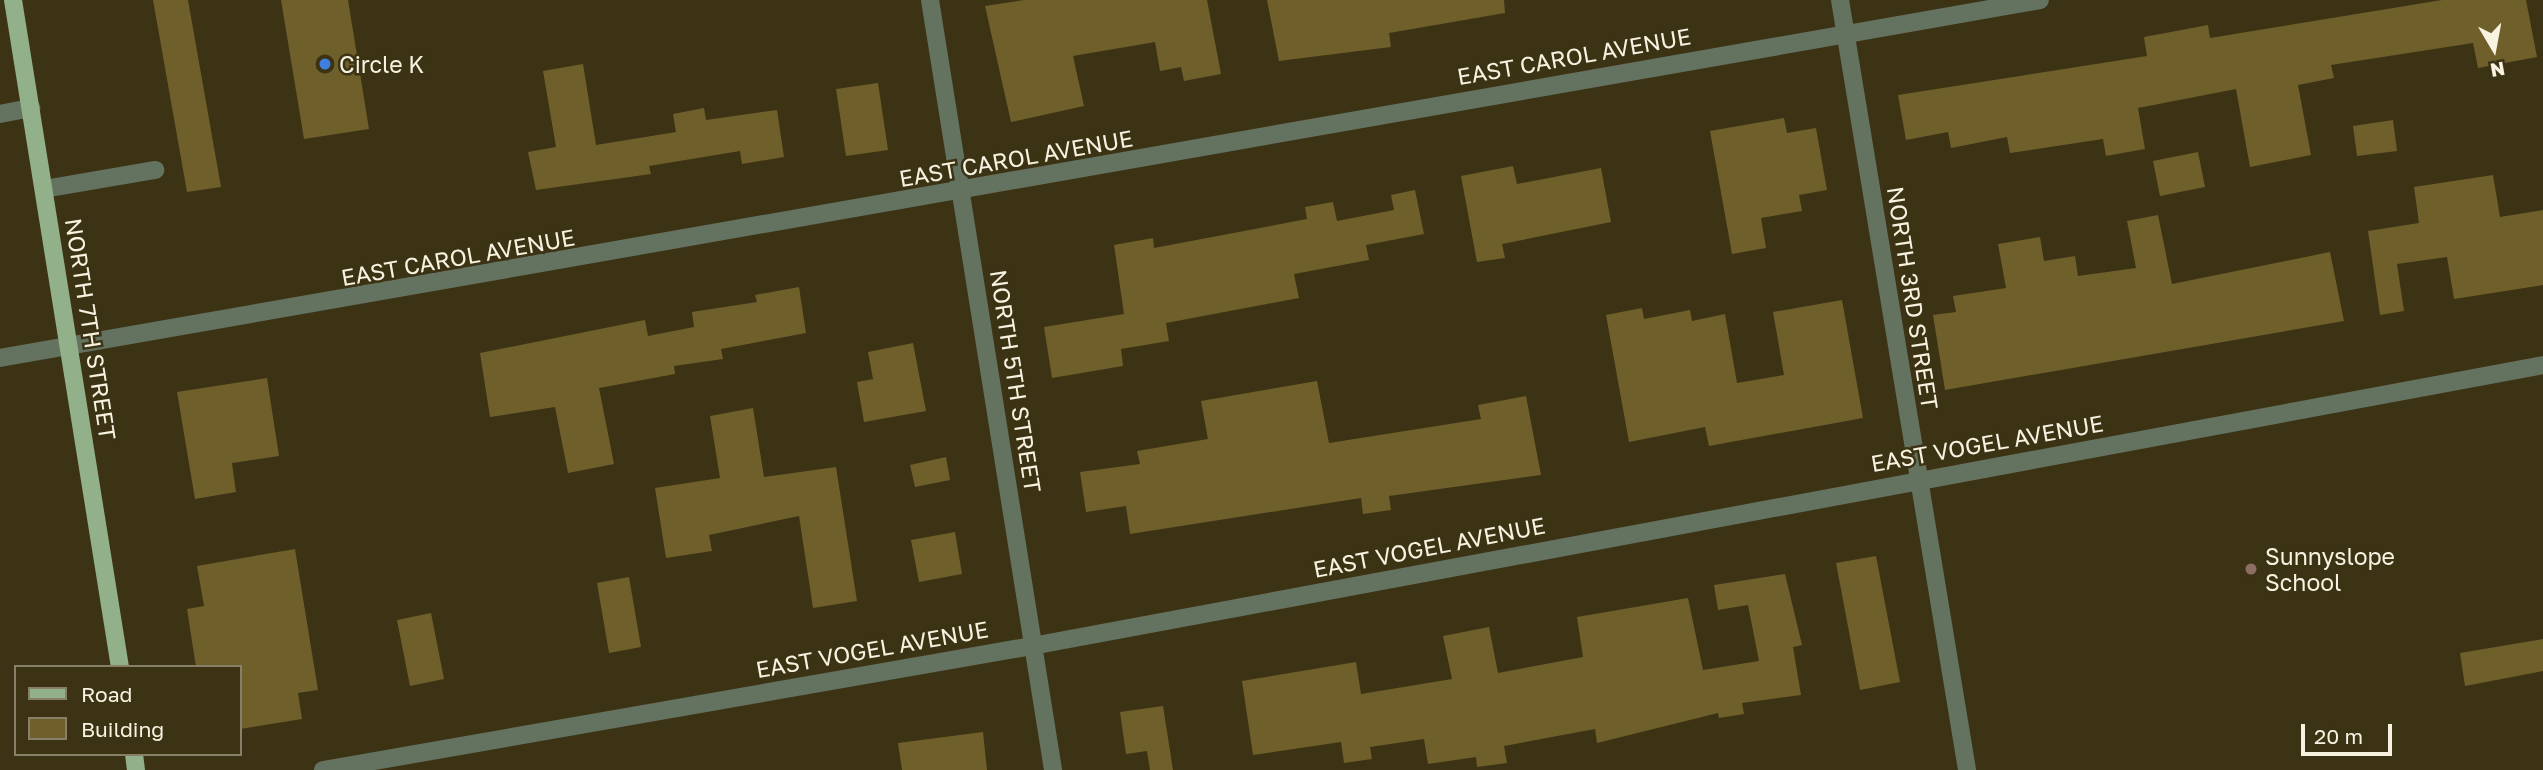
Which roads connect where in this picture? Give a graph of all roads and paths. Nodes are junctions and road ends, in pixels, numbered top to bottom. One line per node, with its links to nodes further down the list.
1 (13, 0): 6 (main road, NORTH 7TH STREET)
2 (930, 0): 10 (street, NORTH 5TH STREET)
3 (1840, 0): 5 (street, NORTH 3RD STREET)
4 (2040, 0): 5 (street, EAST CAROL AVENUE)
5 (1846, 34): 10 (street, EAST CAROL AVENUE); 14 (street, NORTH 3RD STREET)
6 (31, 108): 7 (street); 9 (main road, NORTH 7TH STREET)
7 (0, 114)
8 (155, 170): 9 (street)
9 (44, 190): 11 (main road, NORTH 7TH STREET)
10 (963, 192): 11 (street, EAST CAROL AVENUE); 15 (street, NORTH 5TH STREET)
11 (70, 348): 12 (street, EAST CAROL AVENUE); 16 (main road, NORTH 7TH STREET)
12 (0, 358)
13 (2543, 365): 14 (street, EAST VOGEL AVENUE)
14 (1917, 480): 15 (street, EAST VOGEL AVENUE); 19 (street, NORTH 3RD STREET)
15 (1032, 646): 17 (street, EAST VOGEL AVENUE); 18 (street, NORTH 5TH STREET)
16 (120, 665)
17 (323, 770)
18 (1053, 770)
19 (1967, 770)

